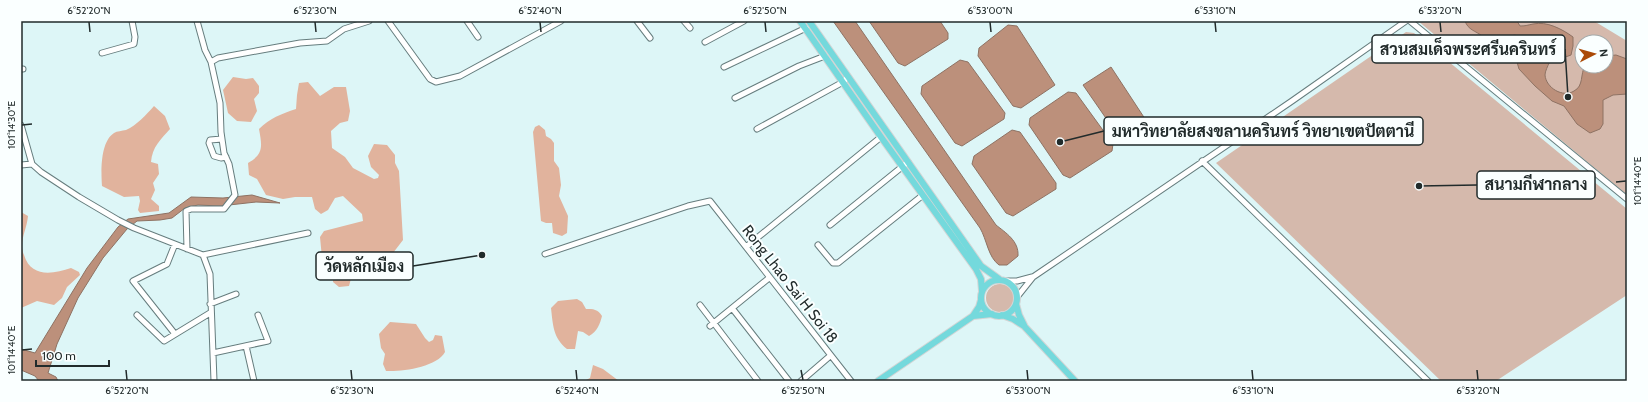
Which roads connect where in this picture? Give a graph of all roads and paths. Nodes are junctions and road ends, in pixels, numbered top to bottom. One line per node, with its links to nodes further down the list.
1 (132, 21): 19 (street)
2 (198, 21): 21 (street)
3 (369, 21): 21 (street)
4 (388, 21): 6 (street)
5 (467, 21): 16 (street)
6 (561, 21)
7 (637, 21): 17 (street)
8 (684, 21): 14 (street)
9 (744, 21): 18 (street)
10 (800, 21): 15 (main road)
11 (809, 21): 23 (main road)
12 (1406, 21): 31 (street)
13 (1410, 21): 37 (street)
14 (690, 28)
15 (806, 28): 20 (main road); 22 (street)
16 (478, 37)
17 (650, 38)
18 (705, 42)
19 (102, 53)
20 (825, 56): 24 (main road); 25 (street)
21 (211, 62): 29 (street)
22 (724, 67)
23 (848, 77): 24 (street); 32 (main road)
24 (843, 82): 27 (street); 28 (main road)
25 (735, 98)
26 (21, 125): 33 (street)
27 (757, 129)
28 (882, 137): 35 (main road); 42 (street)
29 (222, 139): 30 (street); 30 (street)
30 (226, 157): 43 (street)
31 (1202, 161): 46 (street); 77 (street)
32 (908, 162): 35 (street); 48 (main road)
33 (32, 164): 34 (street); 40 (street)
34 (21, 165)
35 (902, 166): 36 (main road); 38 (street)
36 (923, 195): 41 (street); 51 (main road)
37 (1627, 199)
38 (830, 225)
39 (308, 233): 45 (street)
40 (175, 244): 43 (street); 65 (street)
41 (818, 245)
42 (746, 247): 44 (street, Rong Lhao Sai H Soi 18); 47 (street, Rong Lhao Sai H Soi 18)
43 (187, 249): 45 (street)
44 (545, 254)
45 (203, 255): 53 (street)
46 (1033, 277): 49 (street); 52 (street)
47 (769, 278): 56 (street); 68 (street, Rong Lhao Sai H Soi 18)
48 (999, 279): 49 (main road); 51 (main road)
49 (1007, 281): 52 (main road)
50 (236, 294): 53 (street)
51 (982, 294): 59 (main road); 61 (main road)
52 (1017, 297): 54 (main road)
53 (210, 304): 57 (street)
54 (1016, 304): 62 (main road); 64 (main road)
55 (700, 305): 63 (street)
56 (732, 308): 63 (street); 72 (street)
57 (210, 313): 65 (street); 67 (street)
58 (137, 314): 65 (street)
59 (992, 314): 61 (main road); 62 (main road)
60 (258, 315): 66 (street)
61 (973, 316): 75 (main road)
62 (1002, 316): 64 (main road)
63 (712, 325): 71 (street)
64 (1024, 326): 76 (main road)
65 (175, 334)
66 (246, 346): 67 (street); 70 (street)
67 (213, 353): 69 (street)
68 (830, 356): 73 (street); 74 (street, Rong Lhao Sai H Soi 18)
69 (214, 381)
70 (254, 381)
71 (758, 381)
72 (789, 381)
73 (801, 381)
74 (851, 381)
75 (878, 381)
76 (1075, 381)
77 (1428, 381)

